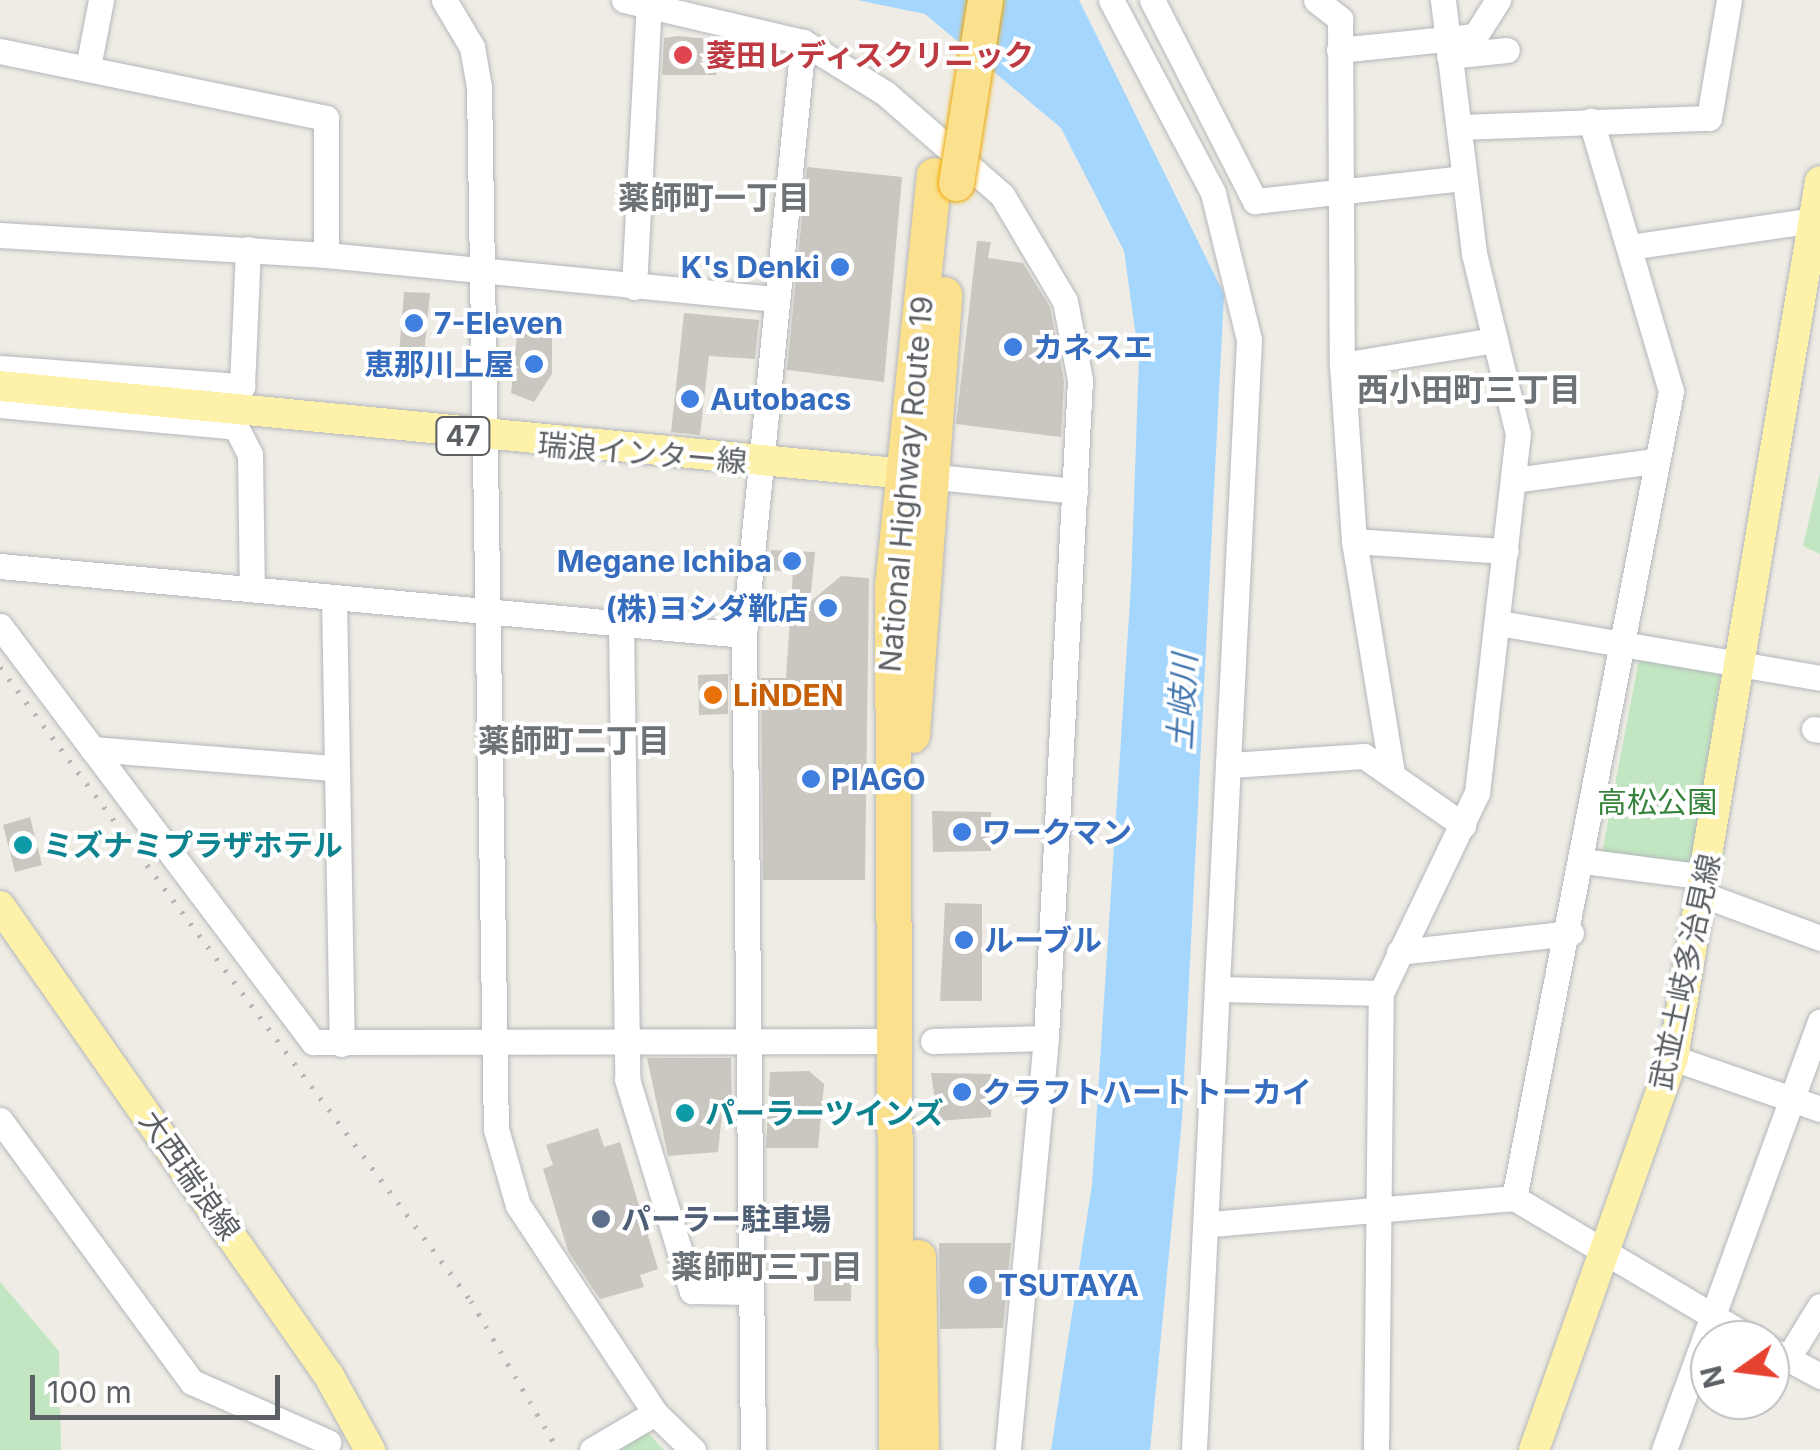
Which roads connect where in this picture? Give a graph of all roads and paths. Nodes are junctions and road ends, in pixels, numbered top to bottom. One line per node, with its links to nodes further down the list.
1 (101, 0): 17 (street)
2 (444, 0): 29 (street)
3 (962, 0): 21 (highway, National Highway Route 19)
4 (985, 0): 21 (highway, National Highway Route 19, bridge)
5 (1111, 0): 57 (street)
6 (1152, 0): 23 (street)
7 (1316, 0): 14 (street)
8 (1443, 0): 13 (street)
9 (1498, 0): 13 (street)
10 (1730, 0): 18 (street)
11 (636, 2): 12 (street); 30 (street)
12 (803, 42): 31 (street); 42 (street)
13 (1448, 48): 14 (street); 15 (street); 19 (street)
14 (1339, 50): 23 (street)
15 (1506, 50)
16 (0, 51): 17 (street)
17 (88, 67): 28 (street)
18 (1592, 121): 19 (street); 26 (street)
19 (1459, 126): 20 (street)
20 (1464, 178): 23 (street); 32 (street)
21 (945, 179): 40 (highway, National Highway Route 19)
22 (1820, 181): 24 (main road, 武並土岐多治見線)
23 (1339, 198): 33 (street)
24 (1817, 220): 26 (street); 54 (main road, 武並土岐多治見線)
25 (0, 236): 27 (street)
26 (1630, 247): 38 (street)
27 (248, 249): 28 (street); 34 (street)
28 (326, 255): 29 (street)
29 (479, 270): 30 (street); 37 (street)
30 (634, 287): 31 (street)
31 (777, 299): 39 (street)
32 (1495, 340): 33 (street); 41 (street)
33 (1342, 365): 43 (street)
34 (0, 368)
35 (0, 386): 37 (main road, 瑞浪インター線 / 47)
36 (0, 405): 46 (street)
37 (482, 438): 39 (main road, 瑞浪インター線 / 47); 48 (street)
38 (1654, 461): 41 (street); 53 (street)
39 (760, 464): 40 (main road, 瑞浪インター線 / 47); 52 (street)
40 (913, 476): 42 (street); 98 (highway, National Highway Route 19); 99 (highway, National Highway Route 19)
41 (1514, 480): 44 (street)
42 (1075, 491): 70 (street)
43 (1354, 541): 44 (street); 59 (street)
44 (1506, 552): 50 (street)
45 (0, 566): 46 (street)
46 (252, 589): 47 (street)
47 (334, 597): 48 (street); 58 (street)
48 (482, 610): 49 (street); 75 (street)
49 (620, 623): 52 (street); 71 (street)
50 (1499, 623): 53 (street); 60 (street)
51 (0, 626): 56 (street)
52 (744, 635): 73 (street)
53 (1620, 650): 54 (street); 61 (street)
54 (1741, 666): 55 (street); 62 (main road, 武並土岐多治見線)
55 (1820, 678)
56 (92, 750): 58 (street); 76 (street)
57 (1232, 765): 59 (street); 67 (street)
58 (336, 768): 76 (street)
59 (1392, 772): 60 (street)
60 (1463, 826): 66 (street)
61 (1583, 861): 62 (street); 64 (street)
62 (1705, 886): 65 (street); 77 (main road, 武並土岐多治見線)
63 (0, 906): 94 (main road, 大西瑞浪線)
64 (1571, 933): 66 (street); 80 (street)
65 (1820, 938)
66 (1399, 952): 68 (street)
67 (1222, 989): 68 (street); 82 (street)
68 (1381, 993): 81 (street)
69 (1820, 1022): 78 (street)
70 (1046, 1038): 72 (street); 100 (street)
71 (626, 1041): 73 (street); 75 (street); 84 (street)
72 (933, 1041)
73 (749, 1042): 74 (street); 84 (street)
74 (876, 1042)
75 (491, 1043): 76 (street); 91 (street)
76 (342, 1044)
77 (1673, 1058): 78 (street); 83 (main road, 武並土岐多治見線)
78 (1808, 1106): 86 (street)
79 (0, 1120): 92 (street)
80 (1514, 1198): 81 (street); 83 (street)
81 (1378, 1210): 82 (street); 103 (street)
82 (1212, 1224): 102 (street)
83 (1603, 1256): 86 (street); 104 (main road, 武並土岐多治見線)
84 (750, 1292): 97 (street)
85 (1819, 1310): 88 (street)
86 (1709, 1318): 87 (street); 105 (street)
87 (1713, 1320)
88 (1790, 1341)
89 (1790, 1359): 90 (street)
90 (1820, 1376)
91 (655, 1412): 95 (street); 96 (street)
92 (324, 1446): 93 (street)
93 (358, 1450)
94 (370, 1450)
95 (592, 1450)
96 (694, 1450)
97 (753, 1450)
98 (896, 1450)
99 (921, 1450)
100 (1008, 1450)
101 (1179, 1450): 102 (street)
102 (1195, 1450)
103 (1376, 1450)
104 (1534, 1450)
105 (1664, 1450)

